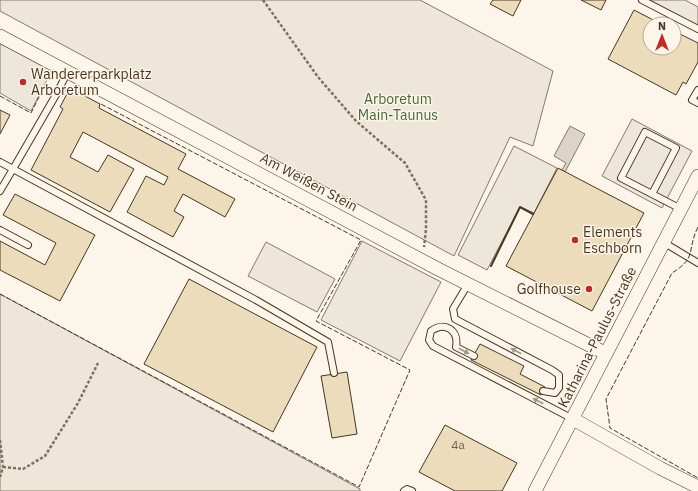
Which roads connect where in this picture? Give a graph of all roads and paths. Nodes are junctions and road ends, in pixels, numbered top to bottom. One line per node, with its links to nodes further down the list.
1 (262, 0): 17 (path)
2 (642, 0): 3 (lane)
3 (698, 29)
4 (0, 36): 5 (street, Am Weißen Stein)
5 (68, 71): 9 (lane); 17 (street, Am Weißen Stein)
6 (698, 90): 7 (lane)
7 (698, 103)
8 (0, 162): 9 (lane)
9 (13, 169): 11 (lane); 23 (lane)
10 (698, 176): 13 (street, Katharina-Paulus-Straße)
11 (0, 191)
12 (652, 194): 12 (lane); 13 (lane)
13 (680, 209): 15 (street, Katharina-Paulus-Straße)
14 (0, 230): 16 (lane)
15 (663, 242): 18 (lane); 20 (street, Katharina-Paulus-Straße)
16 (28, 244)
17 (422, 260): 19 (street, Am Weißen Stein)
18 (698, 263)
19 (468, 284): 20 (street, Am Weißen Stein); 24 (lane, one-way to 19)
20 (605, 353): 25 (street, Katharina-Paulus-Straße)
21 (474, 356): 25 (lane, one-way to 21)
22 (98, 363): 27 (path)
23 (334, 373)
24 (543, 391)
25 (573, 419): 29 (street); 32 (street, Katharina-Paulus-Straße)
26 (0, 440): 27 (path)
27 (3, 467): 28 (path)
28 (0, 477)
29 (698, 487)
30 (404, 491): 31 (lane)
31 (412, 491)
32 (535, 491)

